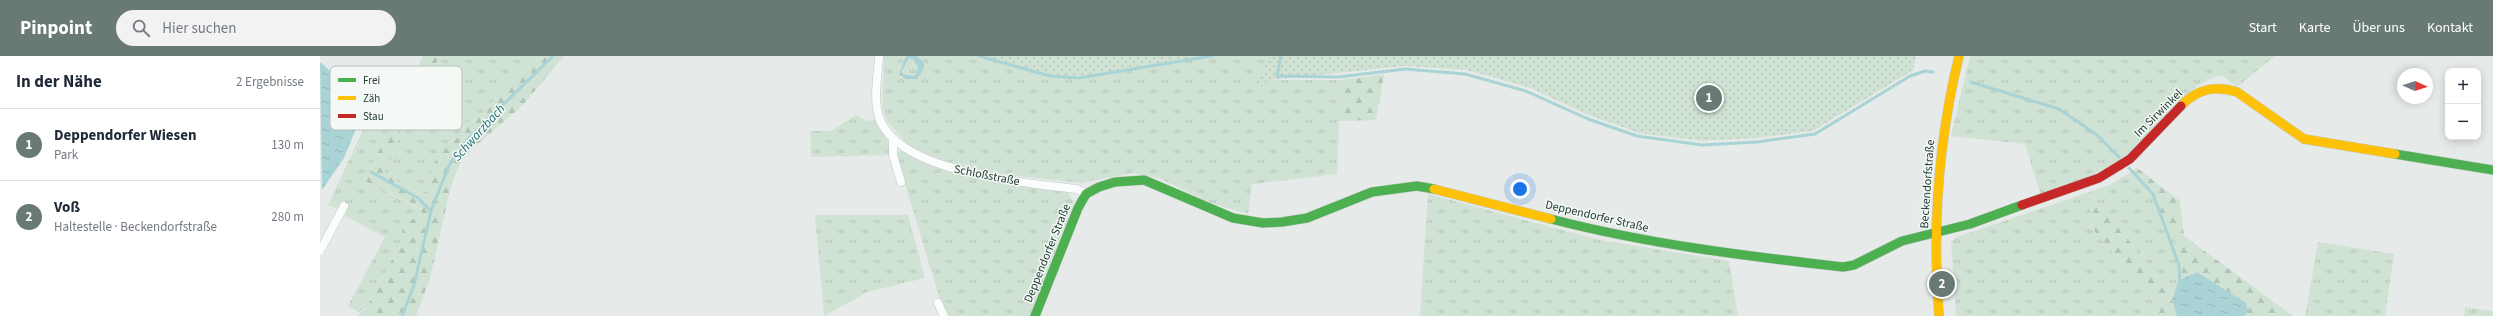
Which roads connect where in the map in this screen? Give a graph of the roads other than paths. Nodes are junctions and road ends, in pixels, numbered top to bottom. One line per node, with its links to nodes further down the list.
1 (879, 56): 3 (street, Schloßstraße)
2 (1959, 56): 8 (street, Beckendorfstraße)
3 (893, 139): 5 (street, Schloßstraße); 6 (street, Schloßstraße)
4 (2493, 170): 8 (street, Im Sirwinkel)
5 (901, 182)
6 (1086, 194): 8 (street, Deppendorfer Straße); 12 (street, Deppendorfer Straße)
7 (344, 206): 9 (street)
8 (1935, 232): 13 (street, Beckendorfstraße)
9 (320, 251)
10 (938, 304): 11 (street)
11 (944, 316)
12 (1035, 316)
13 (1939, 316)

